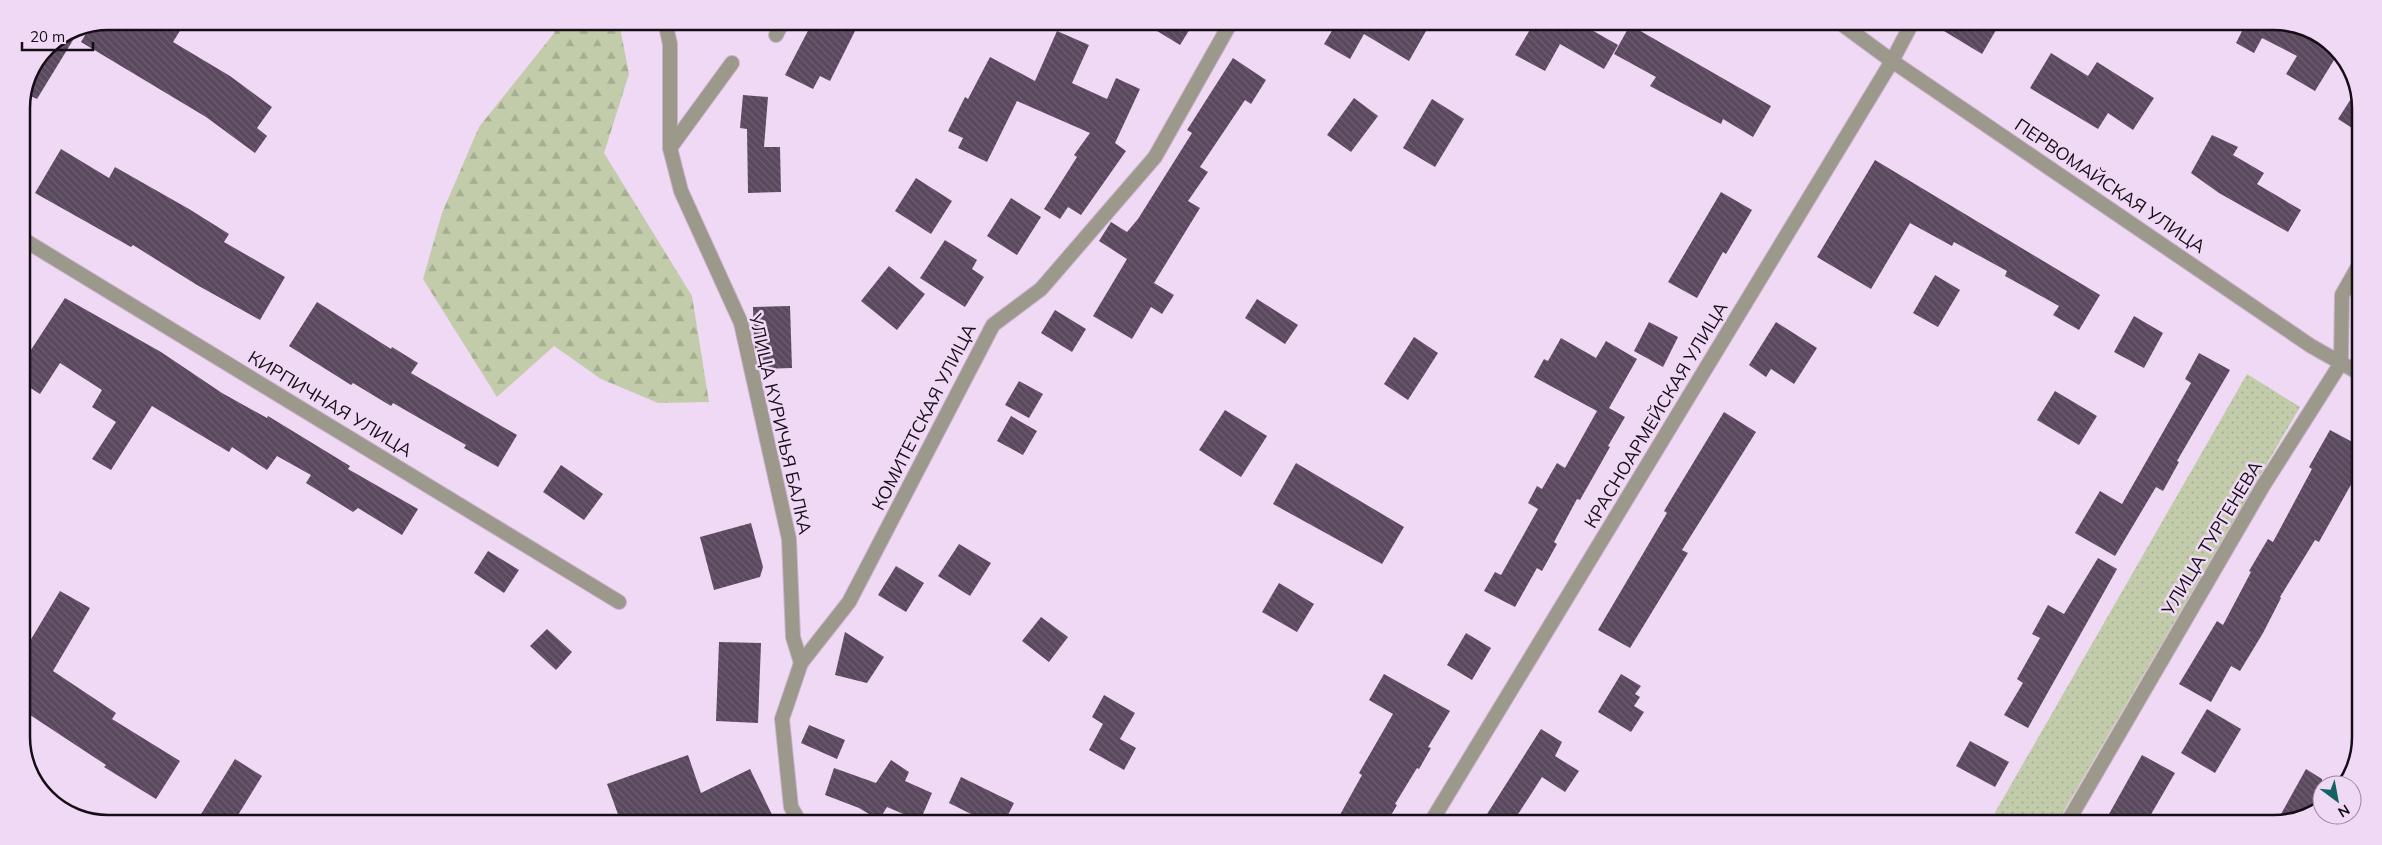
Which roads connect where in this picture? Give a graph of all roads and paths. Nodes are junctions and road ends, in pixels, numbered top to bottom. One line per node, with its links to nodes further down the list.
1 (667, 30): 7 (street, УЛИЦА КУРИЧЬЯ БАЛКА)
2 (1227, 30): 13 (street, КОМИТЕТСКАЯ УЛИЦА)
3 (1850, 30): 5 (street, ПЕРВОМАЙСКАЯ УЛИЦА)
4 (1908, 30): 5 (street, КРАСНОАРМЕЙСКАЯ УЛИЦА)
5 (1892, 62): 10 (street, ПЕРВОМАЙСКАЯ УЛИЦА); 15 (street, КРАСНОАРМЕЙСКАЯ УЛИЦА)
6 (732, 63): 7 (street)
7 (670, 148): 13 (street, УЛИЦА КУРИЧЬЯ БАЛКА)
8 (30, 243): 12 (street, КИРПИЧНАЯ УЛИЦА)
9 (2352, 278): 10 (street)
10 (2341, 363): 11 (street, ПЕРВОМАЙСКАЯ УЛИЦА); 16 (street, УЛИЦА ТУРГЕНЕВА)
11 (2352, 369)
12 (619, 602)
13 (801, 663): 14 (street, КОМИТЕТСКАЯ УЛИЦА)
14 (796, 815)
15 (1435, 815)
16 (2072, 815)

